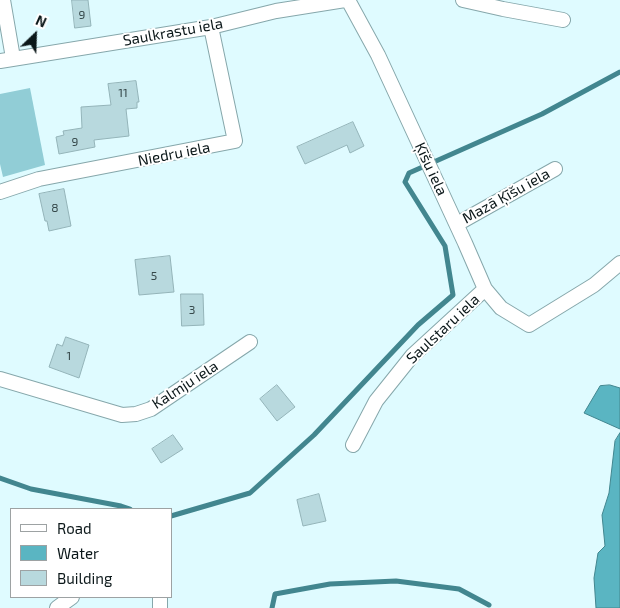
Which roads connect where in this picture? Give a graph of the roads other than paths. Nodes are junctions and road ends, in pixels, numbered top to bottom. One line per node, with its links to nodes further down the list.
1 (4, 0): 6 (street)
2 (346, 0): 5 (street, Saulkrastu iela); 9 (street, Ķīšu iela)
3 (463, 0): 4 (street)
4 (563, 20)
5 (211, 27): 6 (street, Saulkrastu iela); 8 (street, Niedru iela)
6 (6, 59)
7 (555, 169): 9 (street, Mazā Ķīšu iela)
8 (0, 192)
9 (457, 224): 11 (street, Ķīšu iela)
10 (620, 263): 11 (street, Ķīšu iela)
11 (485, 289): 14 (street, Saulstaru iela)
12 (250, 342): 13 (street, Kalmju iela)
13 (0, 380)
14 (353, 445)
15 (71, 598): 16 (street)
16 (57, 608)

